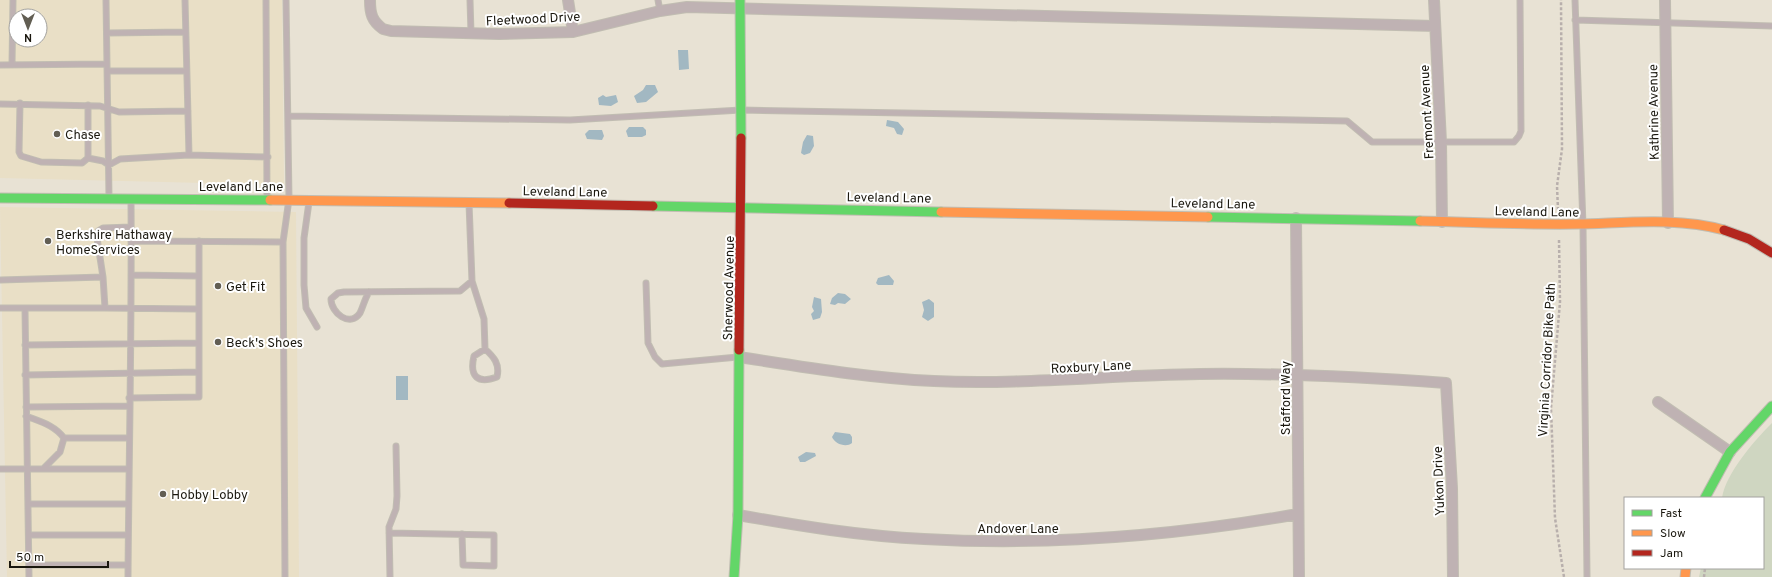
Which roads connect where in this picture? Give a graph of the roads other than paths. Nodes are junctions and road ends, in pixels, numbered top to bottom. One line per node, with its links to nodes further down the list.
1 (13, 0): 26 (lane)
2 (106, 0): 22 (lane)
3 (185, 0): 20 (lane)
4 (266, 0): 38 (lane)
5 (286, 0): 35 (lane)
6 (370, 0): 23 (street, Fleetwood Drive)
7 (470, 0): 23 (lane)
8 (568, 0): 21 (street)
9 (658, 0): 15 (lane)
10 (1434, 0): 18 (street, Fremont Avenue)
11 (1520, 0): 36 (lane)
12 (1575, 0): 16 (lane)
13 (1665, 0): 17 (street, Kathrine Avenue)
14 (740, 4): 15 (street, Fleetwood Drive); 18 (street, Fleetwood Drive); 33 (street, Sherwood Avenue)
15 (660, 10): 21 (street, Fleetwood Drive)
16 (1575, 20): 17 (lane); 52 (lane)
17 (1665, 23): 19 (lane); 51 (street, Kathrine Avenue)
18 (1434, 26): 36 (street, Fremont Avenue)
19 (1772, 26)
20 (185, 32): 22 (lane); 28 (lane)
21 (574, 32): 23 (street, Fleetwood Drive)
22 (106, 33): 24 (lane)
23 (471, 33)
24 (107, 64): 26 (lane); 27 (lane)
25 (0, 65): 26 (lane)
26 (12, 65)
27 (108, 71): 28 (lane); 32 (lane)
28 (186, 71): 34 (lane)
29 (0, 104): 30 (lane)
30 (20, 104): 31 (lane); 39 (lane)
31 (88, 105): 32 (lane); 39 (lane)
32 (109, 109): 34 (lane); 40 (lane)
33 (742, 110): 35 (lane); 36 (lane); 48 (street, Sherwood Avenue)
34 (188, 111): 37 (lane)
35 (288, 116): 45 (lane)
36 (1441, 142): 50 (street, Fremont Avenue)
37 (189, 155): 38 (lane); 40 (lane)
38 (268, 157): 44 (lane)
39 (88, 158): 40 (lane)
40 (109, 165): 42 (lane)
41 (0, 198): 42 (street, Leveland Lane)
42 (109, 199): 43 (street, Leveland Lane)
43 (131, 199): 44 (street, Leveland Lane); 53 (lane)
44 (267, 199): 45 (street, Leveland Lane)
45 (289, 199): 46 (street, Leveland Lane); 56 (lane)
46 (310, 200): 47 (street, Leveland Lane); 70 (lane)
47 (469, 202): 48 (street, Leveland Lane); 62 (lane)
48 (742, 207): 49 (street, Leveland Lane); 75 (street, Sherwood Avenue)
49 (1296, 218): 50 (street, Leveland Lane); 78 (street, Stafford Way)
50 (1442, 222): 52 (street, Leveland Lane)
51 (1668, 223): 52 (street, Leveland Lane); 57 (street, Leveland Lane)
52 (1583, 225): 113 (lane)
53 (131, 228): 54 (lane); 60 (lane)
54 (131, 241): 55 (lane); 58 (lane)
55 (199, 241): 56 (lane); 59 (lane)
56 (283, 242): 108 (lane)
57 (1772, 253)
58 (131, 275): 59 (lane); 68 (lane)
59 (198, 276): 69 (lane)
60 (103, 277): 61 (lane); 66 (lane)
61 (0, 280)
62 (472, 281): 64 (lane); 74 (lane)
63 (646, 283): 75 (lane)
64 (369, 292): 64 (lane)
65 (0, 308): 67 (lane)
66 (105, 308): 67 (lane); 68 (lane)
67 (25, 309): 73 (lane)
68 (131, 309): 69 (lane); 71 (lane)
69 (198, 309): 72 (lane)
70 (317, 327)
71 (131, 343): 72 (lane); 73 (lane); 77 (lane)
72 (198, 343): 76 (lane)
73 (25, 345): 79 (lane)
74 (485, 349): 74 (lane)
75 (739, 357): 78 (street, Roxbury Lane); 99 (street, Sherwood Avenue)
76 (198, 372): 77 (lane); 81 (lane)
77 (131, 373): 79 (lane); 81 (lane)
78 (1298, 374): 80 (street, Roxbury Lane); 98 (street, Stafford Way)
79 (25, 375): 85 (lane)
80 (1446, 383): 112 (street, Yukon Drive)
81 (129, 398): 83 (lane)
82 (1658, 402): 90 (street)
83 (129, 406): 85 (lane); 88 (lane)
84 (1772, 406): 90 (street)
85 (26, 407): 86 (lane)
86 (26, 416): 87 (lane); 91 (lane)
87 (64, 438): 88 (lane); 92 (lane)
88 (129, 438): 94 (lane)
89 (396, 446): 100 (lane)
90 (1730, 452): 95 (street)
91 (28, 468): 92 (lane); 93 (lane); 96 (lane)
92 (44, 468): 94 (lane)
93 (0, 469)
94 (128, 469): 97 (lane)
95 (1706, 497)
96 (28, 504): 97 (lane); 102 (lane)
97 (128, 504): 103 (lane)
98 (1298, 514): 99 (street, Andover Lane); 111 (street, Stafford Way)
99 (738, 515): 110 (street, Sherwood Avenue)
100 (389, 533): 101 (lane); 109 (lane)
101 (462, 534): 101 (lane)
102 (28, 535): 103 (lane); 104 (lane)
103 (128, 535): 105 (lane)
104 (29, 565): 105 (lane); 106 (lane)
105 (128, 565): 107 (lane)
106 (29, 577)
107 (128, 577)
108 (285, 577)
109 (390, 577)
110 (734, 577)
111 (1299, 577)
112 (1453, 577)
113 (1587, 577)

